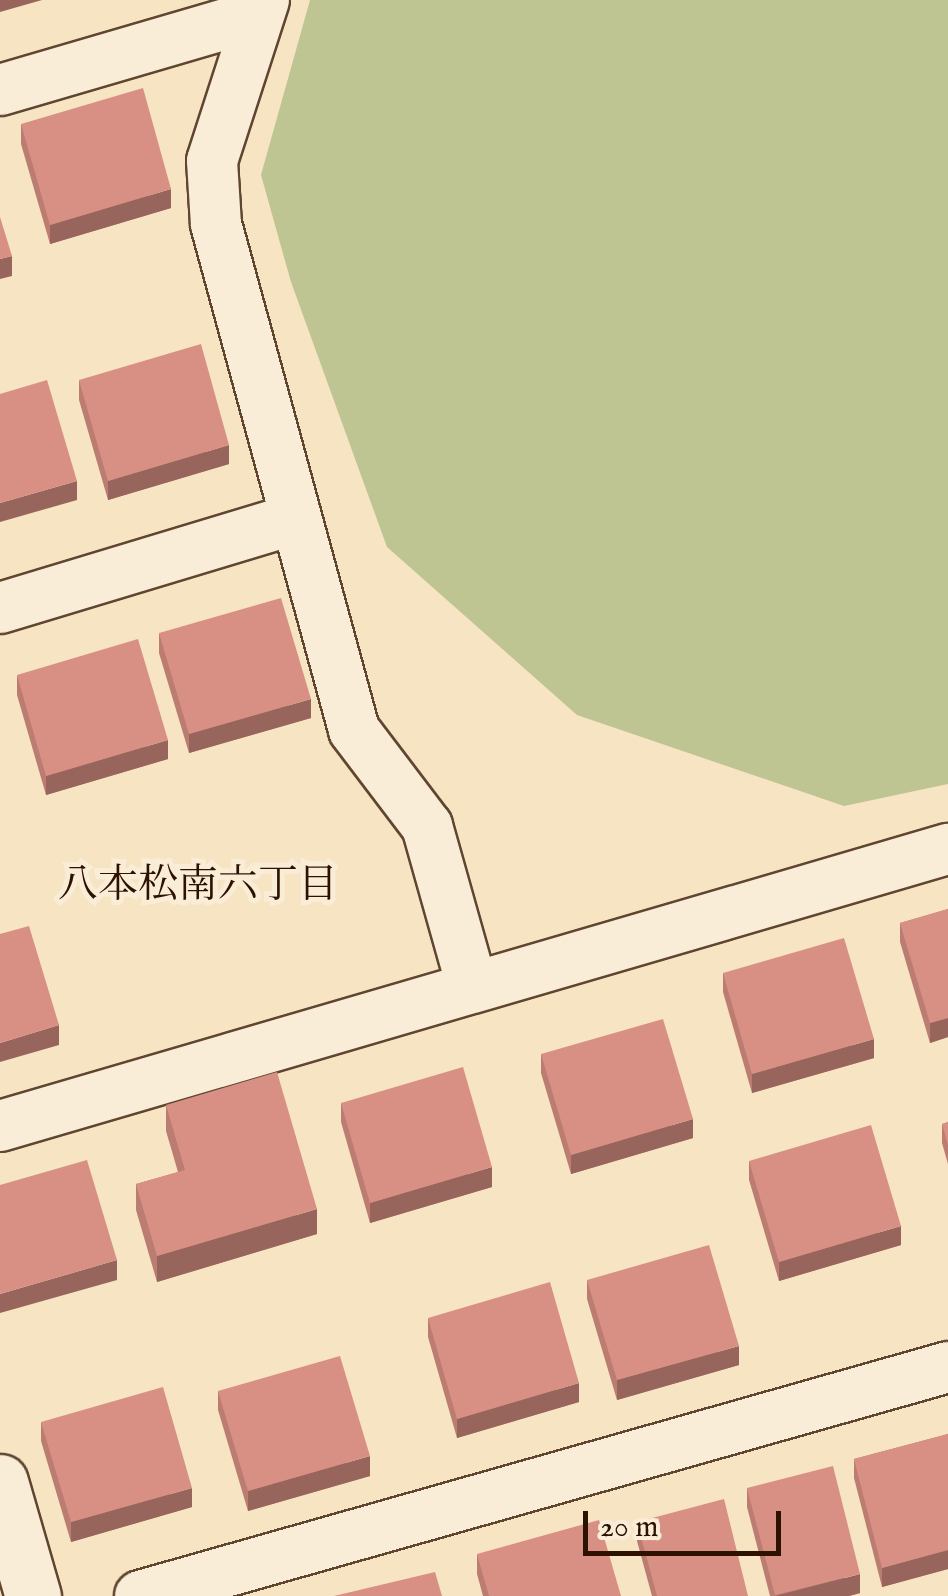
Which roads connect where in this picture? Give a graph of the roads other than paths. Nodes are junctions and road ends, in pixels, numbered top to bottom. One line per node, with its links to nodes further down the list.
1 (261, 8): 2 (street); 3 (street)
2 (0, 90)
3 (294, 519): 4 (street); 6 (street)
4 (0, 608)
5 (948, 849): 6 (street)
6 (472, 986): 7 (street)
7 (0, 1126)
8 (948, 1366): 11 (street)
9 (0, 1482): 10 (street)
10 (34, 1596)
11 (140, 1596)

